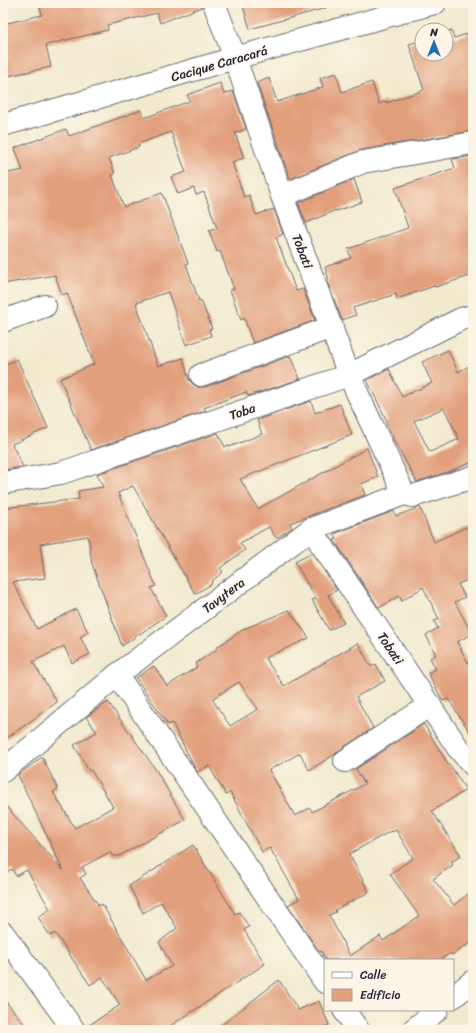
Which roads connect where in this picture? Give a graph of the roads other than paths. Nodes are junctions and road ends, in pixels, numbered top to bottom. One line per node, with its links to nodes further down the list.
1 (214, 3): 3 (street, Tobati)
2 (435, 3): 3 (street, Cacique Caracará)
3 (236, 58): 4 (street, Cacique Caracará); 6 (street, Tobati)
4 (3, 125)
5 (473, 143): 6 (street)
6 (282, 196): 10 (street, Tobati)
7 (45, 306): 9 (street)
8 (473, 316): 12 (street, Toba)
9 (3, 321)
10 (332, 327): 11 (street); 12 (street, Tobati)
11 (201, 375)
12 (349, 375): 14 (street, Toba); 15 (street, Tobati)
13 (473, 477): 15 (street, Tavytera)
14 (3, 483)
15 (404, 494): 16 (street, Tavytera)
16 (311, 528): 17 (street, Tavytera); 18 (street, Tobati)
17 (117, 675): 22 (street, Tavytera); 24 (street)
18 (430, 705): 19 (street, Tobati); 20 (street)
19 (466, 743): 21 (street, Tobati)
20 (345, 761)
21 (473, 766)
22 (3, 771)
23 (3, 933): 29 (street)
24 (324, 981)
25 (473, 981): 26 (street)
26 (454, 996)
27 (345, 1011): 30 (street)
28 (436, 1011): 31 (street)
29 (74, 1030)
30 (358, 1030)
31 (413, 1030)

